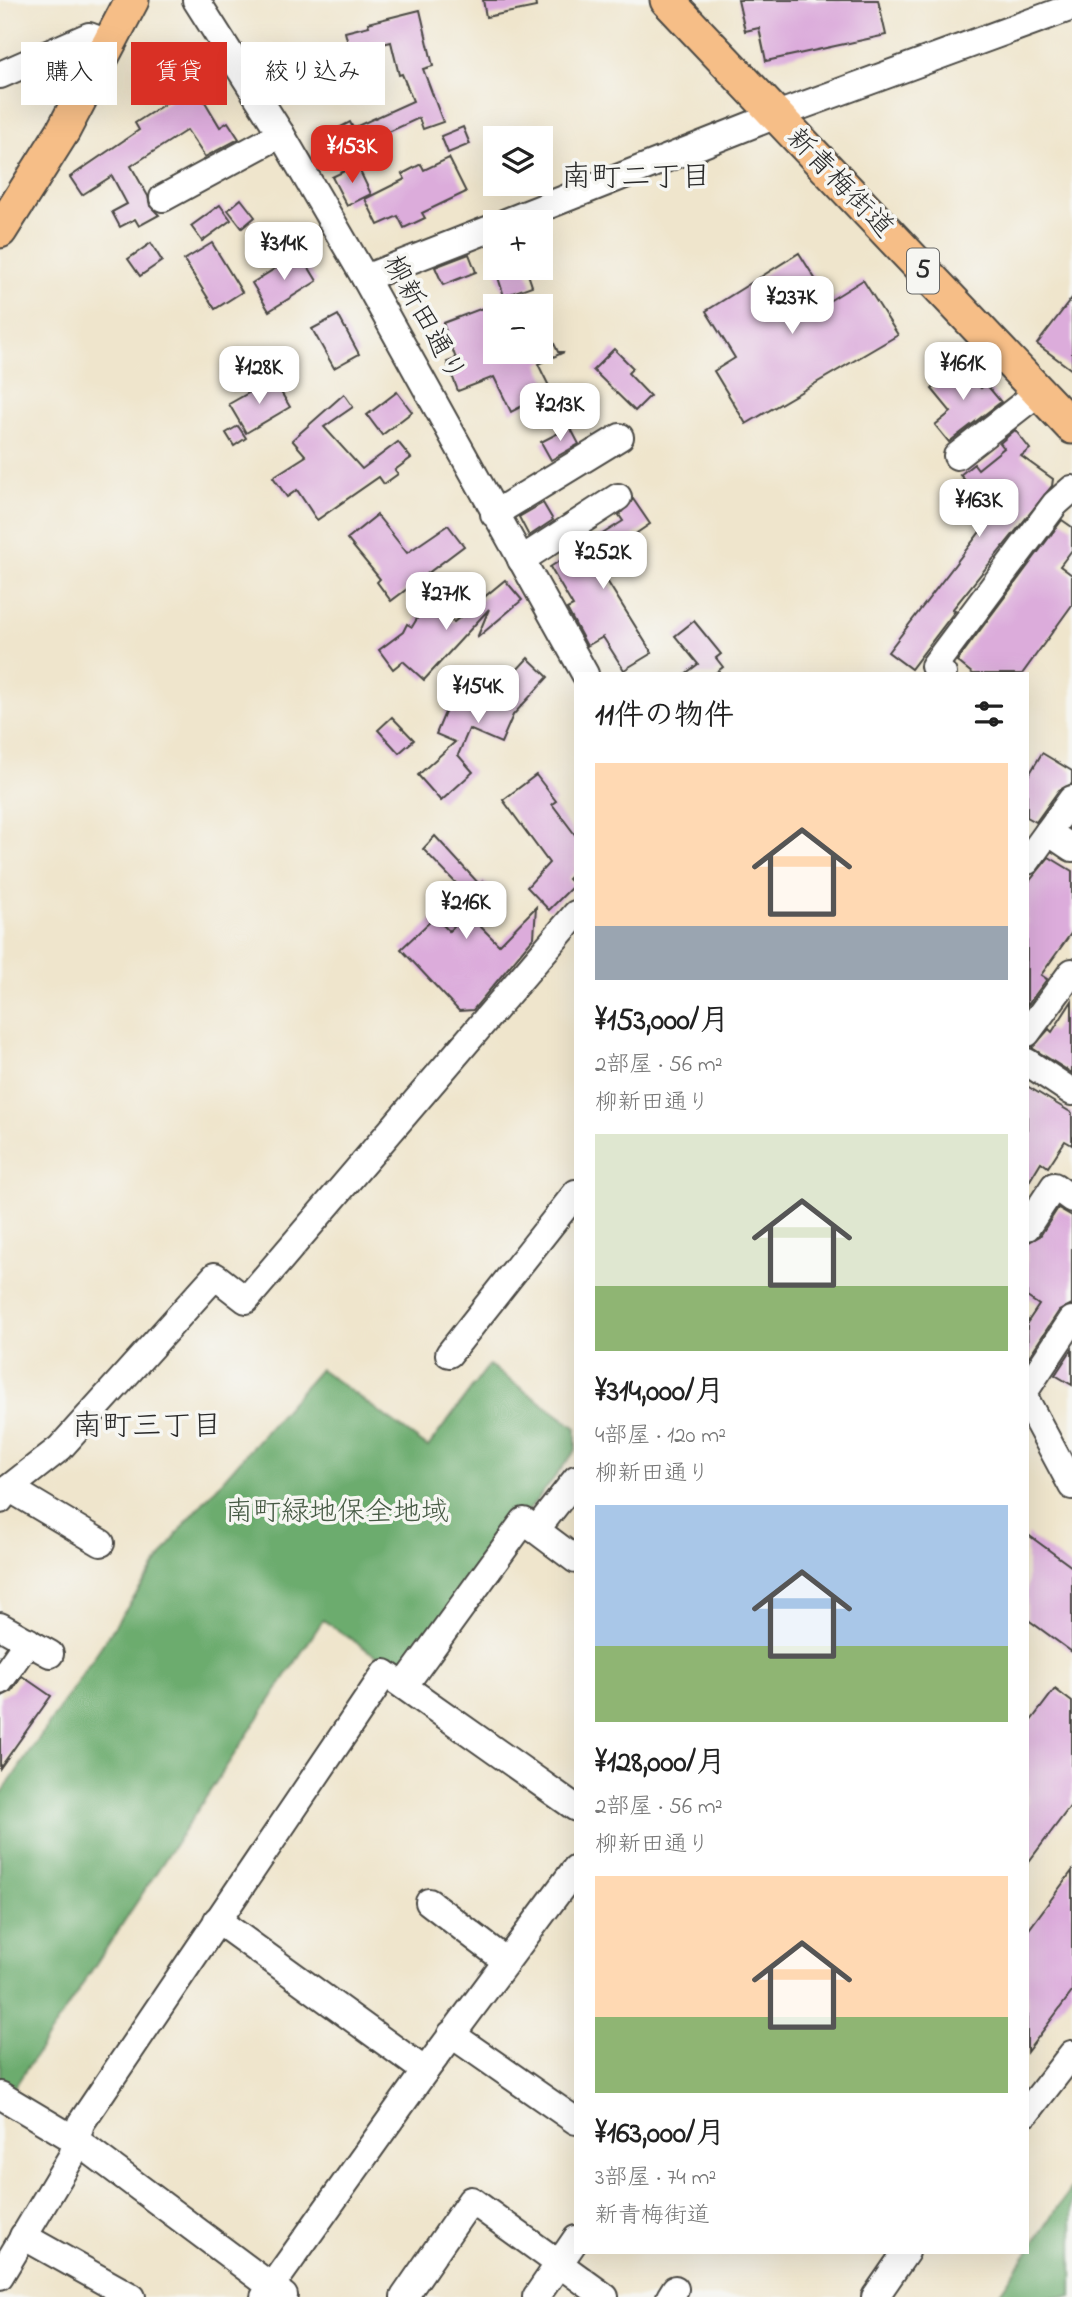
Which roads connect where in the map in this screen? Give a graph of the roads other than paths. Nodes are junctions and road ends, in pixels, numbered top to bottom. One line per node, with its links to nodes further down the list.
1 (132, 0): 7 (main road)
2 (196, 0): 12 (street, 柳新田通り)
3 (667, 0): 11 (main road, 新青梅街道 / 5)
4 (1072, 7): 11 (street)
5 (75, 42): 6 (street)
6 (105, 42)
7 (111, 42)
8 (21, 66): 9 (street)
9 (0, 75)
10 (77, 105): 15 (main road)
11 (774, 116): 14 (street); 18 (main road, 新青梅街道 / 5)
12 (281, 134): 13 (street); 17 (street, 柳新田通り)
13 (163, 198)
14 (536, 210)
15 (0, 231)
16 (483, 232): 17 (street)
17 (365, 278): 24 (street, 柳新田通り)
18 (1040, 392): 19 (main road, 新青梅街道 / 5); 21 (street)
19 (1072, 427)
20 (620, 437): 24 (street)
21 (957, 456)
22 (618, 497): 25 (street)
23 (1069, 498): 27 (street)
24 (495, 514): 25 (street, 柳新田通り)
25 (521, 560): 26 (street, 柳新田通り)
26 (583, 672)
27 (941, 672)
28 (1072, 799): 29 (street)
29 (1048, 832): 30 (street); 31 (street)
30 (1072, 848)
31 (1029, 858)
32 (574, 916): 46 (street)
33 (1072, 972): 34 (street)
34 (1029, 1030)
35 (1029, 1063): 36 (street)
36 (1072, 1092)
37 (574, 1196): 41 (street)
38 (1072, 1199): 39 (street)
39 (1029, 1224)
40 (1072, 1320): 42 (street)
41 (449, 1354)
42 (1029, 1385)
43 (1029, 1406): 45 (street)
44 (574, 1482): 47 (street)
45 (1072, 1486)
46 (4, 1494): 48 (street)
47 (536, 1530): 49 (street); 52 (street)
48 (101, 1543)
49 (574, 1558)
50 (0, 1626): 51 (street)
51 (0, 1681)
52 (404, 1686): 53 (street); 56 (street)
53 (574, 1807)
54 (574, 1871): 57 (street)
55 (429, 1902): 57 (street)
56 (217, 1920): 60 (street); 64 (street)
57 (506, 1961): 58 (street)
58 (452, 2034): 60 (street); 63 (street)
59 (1072, 2054): 62 (street)
60 (425, 2071): 70 (street)
61 (0, 2095): 64 (street)
62 (1029, 2109)
63 (574, 2120)
64 (77, 2141): 65 (street); 70 (street)
65 (23, 2236): 69 (street); 71 (street)
66 (574, 2242): 68 (street)
67 (905, 2254): 75 (street)
68 (559, 2263): 72 (street); 73 (street); 74 (street)
69 (0, 2276)
70 (273, 2294)
71 (132, 2297)
72 (404, 2297)
73 (536, 2297)
74 (605, 2297)
75 (875, 2297)

